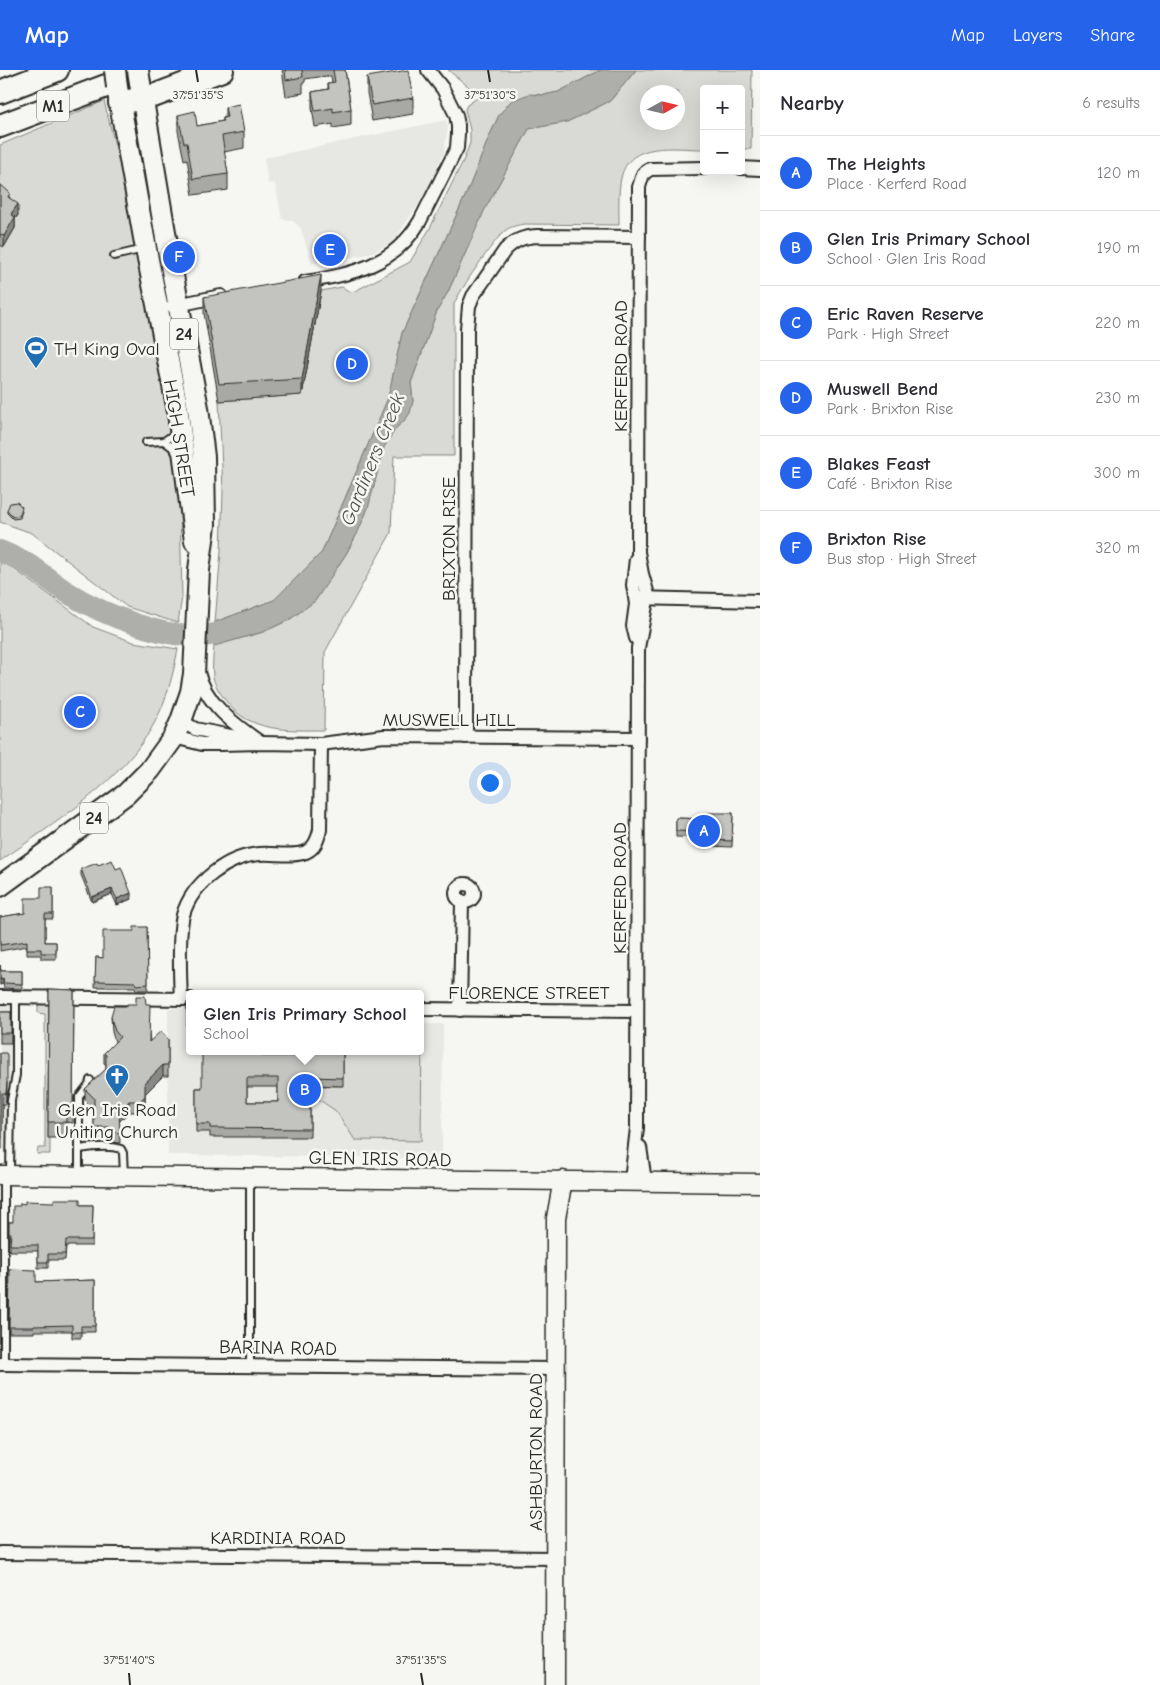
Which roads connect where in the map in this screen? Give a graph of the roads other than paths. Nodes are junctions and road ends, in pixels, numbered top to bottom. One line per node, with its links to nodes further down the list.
1 (57, 70): 6 (highway, M1)
2 (222, 70): 4 (highway)
3 (428, 70): 14 (street)
4 (141, 86): 5 (highway); 12 (main road, HIGH STREET / 24)
5 (115, 89): 7 (highway, M1); 12 (main road, HIGH STREET / 24)
6 (0, 92)
7 (0, 126)
8 (700, 168): 11 (street, KERFERD ROAD)
9 (745, 168): 10 (street)
10 (760, 169)
11 (640, 237): 23 (street, KERFERD ROAD); 27 (street, BRIXTON RISE)
12 (157, 247): 13 (lane); 16 (main road, HIGH STREET / 24); 17 (main road, HIGH STREET / 24)
13 (114, 256)
14 (290, 284)
15 (232, 294): 16 (street)
16 (179, 304): 17 (street); 22 (main road, HIGH STREET / 24)
17 (158, 310): 18 (main road, HIGH STREET / 24)
18 (181, 430): 19 (lane); 21 (main road, HIGH STREET / 24)
19 (164, 441): 20 (lane); 21 (lane)
20 (146, 442)
21 (186, 465): 22 (main road, HIGH STREET / 24)
22 (199, 570): 25 (main road, HIGH STREET / 24)
23 (642, 598): 24 (street); 28 (street, KERFERD ROAD)
24 (760, 600)
25 (196, 656): 26 (main road, HIGH STREET / 24); 29 (street)
26 (177, 729): 29 (street, MUSWELL HILL); 31 (main road, HIGH STREET / 24)
27 (466, 737): 28 (street, MUSWELL HILL); 30 (street, MUSWELL HILL)
28 (638, 738): 38 (street, KERFERD ROAD)
29 (261, 743): 30 (street, MUSWELL HILL)
30 (321, 744): 35 (street)
31 (0, 886)
32 (462, 901): 37 (street)
33 (0, 997): 34 (street)
34 (16, 997): 35 (street); 41 (lane)
35 (185, 999)
36 (424, 1010): 37 (street, FLORENCE STREET)
37 (460, 1010): 38 (street, FLORENCE STREET)
38 (637, 1011): 46 (street, KERFERD ROAD)
39 (90, 1080): 40 (lane)
40 (80, 1149): 42 (lane); 43 (lane)
41 (5, 1175): 42 (main road, GLEN IRIS ROAD); 48 (lane)
42 (79, 1176): 43 (main road, GLEN IRIS ROAD)
43 (124, 1177): 44 (main road, GLEN IRIS ROAD)
44 (250, 1178): 45 (main road, GLEN IRIS ROAD); 49 (lane)
45 (556, 1180): 46 (main road, GLEN IRIS ROAD); 50 (main road, ASHBURTON ROAD)
46 (638, 1181): 47 (main road, GLEN IRIS ROAD)
47 (760, 1185)
48 (2, 1364): 49 (street, BARINA ROAD)
49 (250, 1366): 50 (street, BARINA ROAD)
50 (556, 1369): 52 (main road, ASHBURTON ROAD)
51 (0, 1553): 52 (street, KARDINIA ROAD)
52 (556, 1558): 53 (main road, ASHBURTON ROAD)
53 (555, 1685)

